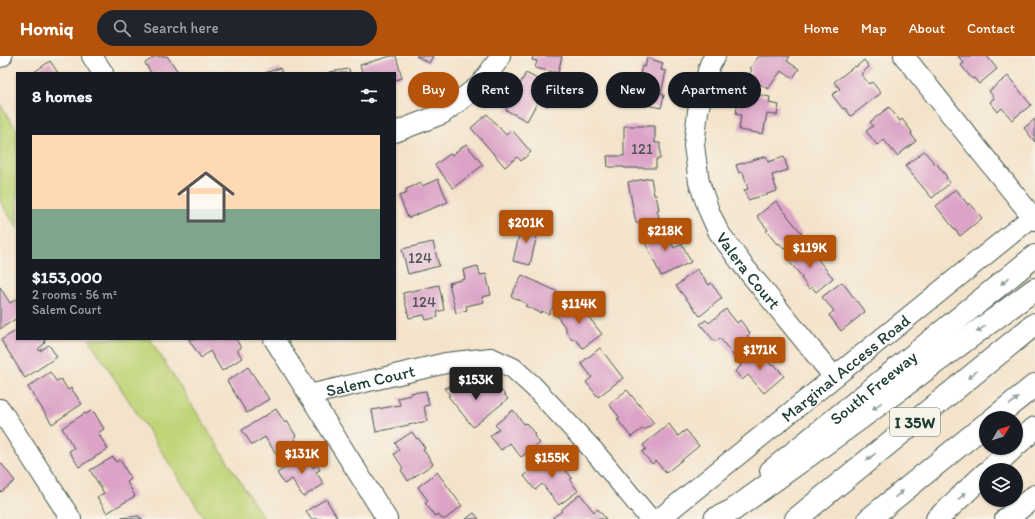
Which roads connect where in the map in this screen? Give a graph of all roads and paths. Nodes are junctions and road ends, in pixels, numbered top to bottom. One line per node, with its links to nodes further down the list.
1 (92, 56): 5 (street)
2 (500, 56): 6 (street)
3 (715, 56): 12 (street, Valera Court)
4 (904, 56): 7 (street)
5 (102, 72)
6 (396, 132)
7 (1034, 218): 12 (street, Marginal Access Road)
8 (1035, 256): 28 (main road, South Freeway, one-way to 28)
9 (1035, 289): 28 (main road, one-way to 28)
10 (1035, 324): 29 (main road, I 35W, one-way to 29)
11 (275, 340): 14 (street)
12 (834, 377): 27 (street, Marginal Access Road)
13 (1035, 385): 16 (main road, one-way to 13)
14 (308, 395): 25 (street); 26 (street, Salem Court)
15 (0, 409): 24 (street)
16 (1003, 411)
17 (1035, 428): 19 (main road)
18 (979, 430): 30 (main road, I 35W, one-way to 18)
19 (1023, 439)
20 (1006, 455): 21 (main road)
21 (997, 463)
22 (979, 480): 31 (main road, one-way to 22)
23 (1035, 496): 32 (main road)
24 (71, 519)
25 (387, 519)
26 (650, 519)
27 (659, 519)
28 (714, 519)
29 (796, 519)
30 (869, 519)
31 (937, 519)
32 (1006, 519)

